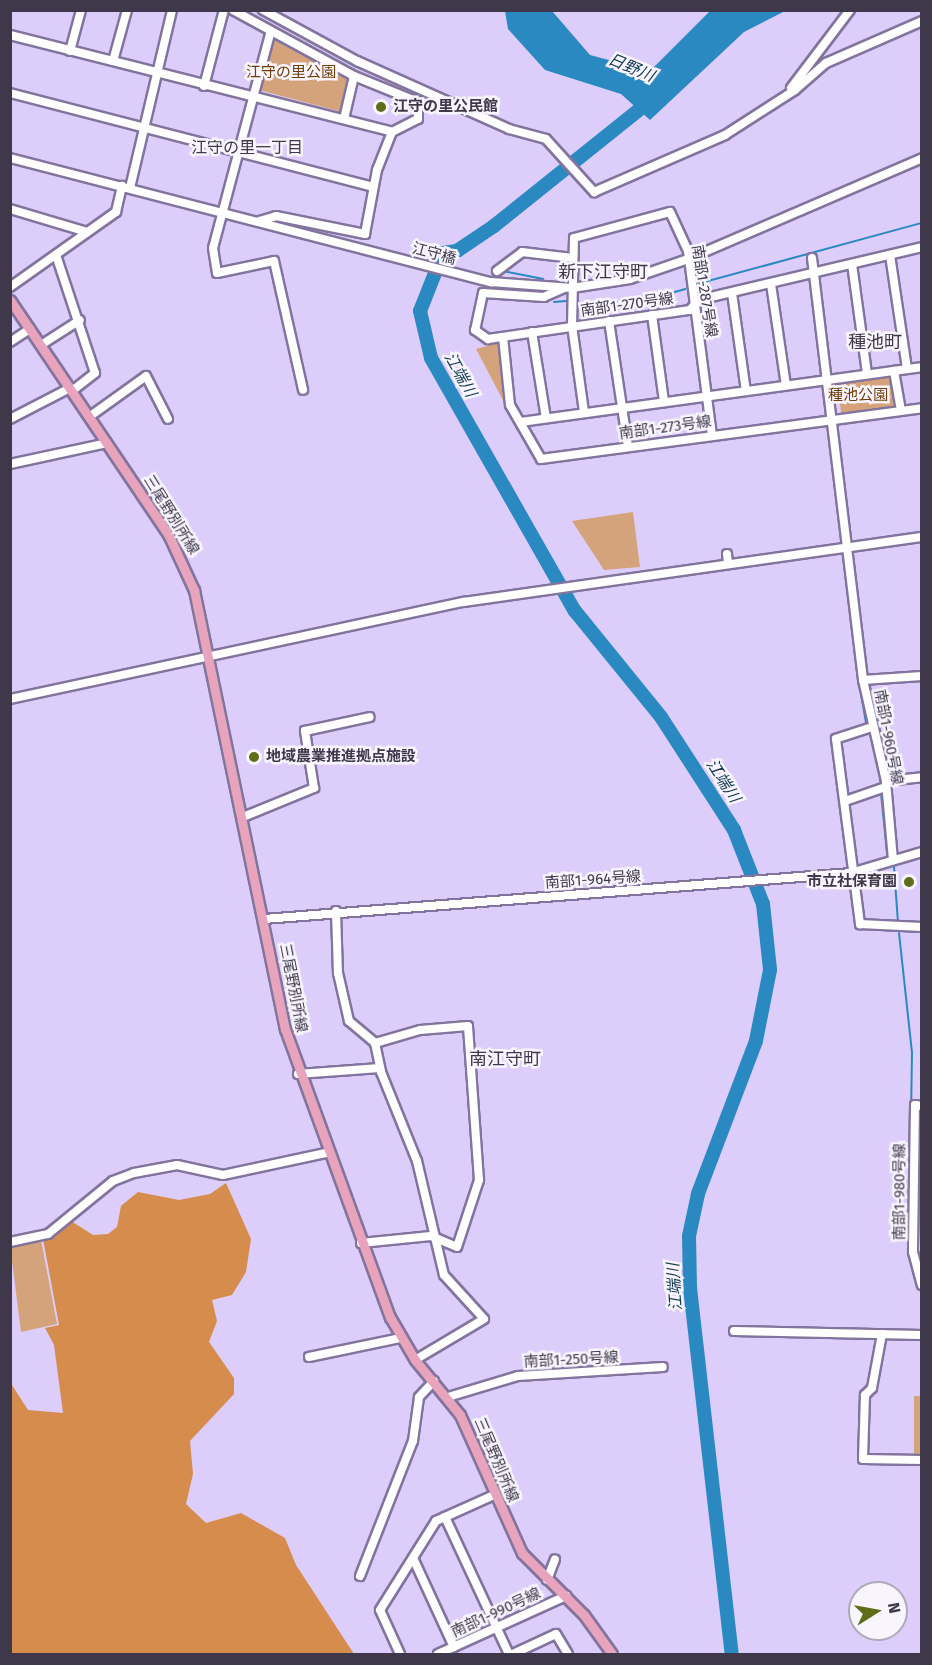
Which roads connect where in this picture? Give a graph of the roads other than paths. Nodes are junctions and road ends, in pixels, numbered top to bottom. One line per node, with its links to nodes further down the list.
1 (81, 10): 11 (street)
2 (127, 10): 12 (street)
3 (172, 10): 13 (street)
4 (224, 10): 15 (street)
5 (233, 10): 9 (street)
6 (263, 10): 18 (street)
7 (850, 10): 18 (street)
8 (921, 21): 18 (street)
9 (270, 34): 14 (street); 17 (street)
10 (10, 35): 11 (street)
11 (70, 51): 12 (street)
12 (113, 61): 13 (street)
13 (158, 73): 15 (street); 20 (street)
14 (354, 76): 19 (street); 21 (street)
15 (204, 86): 17 (street)
16 (10, 93): 20 (street)
17 (252, 96): 19 (street); 22 (street)
18 (784, 96)
19 (344, 120): 21 (street)
20 (145, 127): 22 (street); 25 (street)
21 (392, 132): 26 (street)
22 (237, 152): 26 (street); 28 (street)
23 (10, 158): 25 (street, 江守橋)
24 (921, 158): 36 (street)
25 (126, 187): 28 (street, 江守橋); 30 (street)
26 (373, 187): 29 (street)
27 (10, 209): 30 (street)
28 (222, 212): 29 (street, 江守橋); 62 (street)
29 (257, 222): 42 (street, 江守橋)
30 (87, 232): 32 (street)
31 (921, 247): 33 (street, 南部1-270号線)
32 (56, 255): 41 (street); 47 (street)
33 (890, 255): 37 (street, 南部1-270号線); 56 (street)
34 (573, 258): 36 (street, 南部1-287号線); 38 (street); 42 (street, 南部1-287号線)
35 (812, 258): 39 (street)
36 (688, 260): 42 (street); 45 (street, 南部1-287号線)
37 (852, 264): 39 (street, 南部1-270号線); 58 (street)
38 (497, 271)
39 (814, 274): 40 (street, 南部1-270号線); 59 (street)
40 (771, 284): 43 (street, 南部1-270号線); 60 (street)
41 (10, 287)
42 (568, 288): 49 (street, 南部1-287号線); 52 (street, 南部1-270号線)
43 (732, 293): 45 (street, 南部1-270号線); 63 (street)
44 (10, 300): 50 (main road, 三尾野別所線)
45 (694, 306): 46 (street, 南部1-270号線); 64 (street, 南部1-287号線)
46 (652, 315): 48 (street, 南部1-270号線); 65 (street)
47 (80, 320): 54 (street); 61 (street)
48 (609, 321): 49 (street, 南部1-270号線); 66 (street)
49 (572, 326): 51 (street, 南部1-270号線); 69 (street, 南部1-287号線)
50 (30, 329): 53 (street); 54 (main road, 三尾野別所線)
51 (532, 332): 52 (street, 南部1-270号線); 71 (street)
52 (504, 336): 75 (street, 南部1-273号線)
53 (10, 342)
54 (41, 345): 61 (main road, 三尾野別所線)
55 (921, 367): 56 (street)
56 (907, 369): 57 (street)
57 (894, 370): 58 (street); 68 (street)
58 (867, 374): 59 (street)
59 (828, 380): 60 (street); 74 (street)
60 (786, 385): 63 (street)
61 (71, 389): 70 (main road, 三尾野別所線); 72 (street)
62 (303, 390)
63 (746, 391): 64 (street)
64 (706, 396): 65 (street); 76 (street, 南部1-287号線)
65 (664, 402): 66 (street)
66 (622, 408): 69 (street); 78 (street)
67 (921, 408): 68 (street, 南部1-273号線)
68 (901, 411): 74 (street, 南部1-273号線)
69 (584, 412): 71 (street)
70 (89, 417): 73 (street); 77 (main road, 三尾野別所線)
71 (546, 418): 75 (street)
72 (10, 419)
73 (168, 419)
74 (833, 420): 76 (street, 南部1-273号線); 81 (street)
75 (521, 422): 78 (street, 南部1-273号線)
76 (712, 435): 78 (street, 南部1-273号線)
77 (107, 443): 79 (street); 84 (main road, 三尾野別所線)
78 (628, 447)
79 (10, 464)
80 (921, 537): 81 (street)
81 (850, 547): 83 (street); 86 (street)
82 (727, 554): 83 (street)
83 (729, 564): 84 (street)
84 (209, 656): 87 (street); 93 (main road, 三尾野別所線)
85 (921, 676): 86 (street, 南部1-960号線)
86 (863, 680): 89 (street, 南部1-960号線)
87 (10, 699)
88 (370, 717): 93 (street)
89 (872, 727): 91 (street, 南部1-960号線); 92 (street)
90 (921, 777): 91 (street)
91 (885, 784): 92 (street); 95 (street, 南部1-960号線)
92 (848, 800): 96 (street)
93 (243, 817): 98 (main road, 三尾野別所線)
94 (921, 852): 95 (street, 南部1-964号線)
95 (893, 860): 96 (street, 南部1-964号線)
96 (851, 873): 97 (street, 南部1-964号線); 99 (street)
97 (336, 911): 98 (street, 南部1-964号線); 100 (street)
98 (264, 919): 102 (main road, 三尾野別所線)
99 (921, 927)
100 (375, 1043): 101 (street); 106 (street)
101 (380, 1068): 102 (street); 106 (street)
102 (297, 1074): 104 (main road, 三尾野別所線)
103 (921, 1106): 105 (street, 南部1-980号線)
104 (326, 1153): 107 (street); 108 (main road, 三尾野別所線)
105 (917, 1207): 109 (street, 南部1-980号線)
106 (435, 1237): 108 (street); 115 (street)
107 (10, 1242)
108 (361, 1243): 113 (main road, 三尾野別所線)
109 (921, 1285)
110 (734, 1331): 111 (street)
111 (882, 1334): 112 (street); 119 (street)
112 (921, 1335)
113 (401, 1338): 114 (street); 115 (main road, 三尾野別所線)
114 (309, 1357)
115 (416, 1360): 117 (main road, 三尾野別所線)
116 (663, 1367): 118 (street, 南部1-250号線)
117 (434, 1381): 118 (main road, 三尾野別所線); 124 (street)
118 (448, 1397): 120 (main road, 三尾野別所線)
119 (921, 1460)
120 (494, 1495): 121 (street); 123 (main road, 三尾野別所線)
121 (445, 1517): 122 (street); 127 (street)
122 (413, 1558): 128 (street); 129 (street)
123 (531, 1564): 125 (main road, 三尾野別所線); 125 (street)
124 (360, 1576)
125 (547, 1580): 126 (main road, 三尾野別所線)
126 (566, 1596): 127 (street, 南部1-990号線); 133 (main road, 三尾野別所線)
127 (496, 1628): 128 (street, 南部1-990号線); 131 (street)
128 (454, 1647): 130 (street, 南部1-990号線)
129 (400, 1654)
130 (438, 1654)
131 (511, 1654): 132 (street)
132 (568, 1654)
133 (612, 1654)

